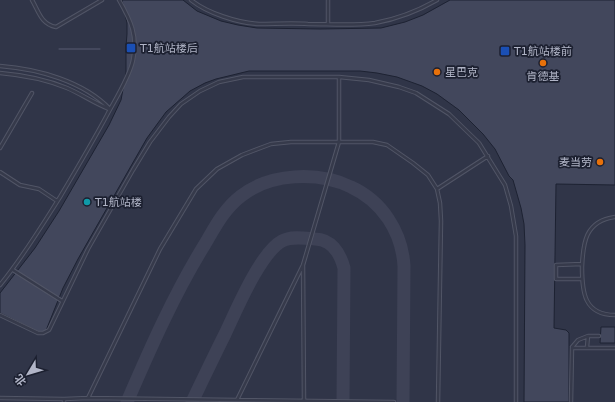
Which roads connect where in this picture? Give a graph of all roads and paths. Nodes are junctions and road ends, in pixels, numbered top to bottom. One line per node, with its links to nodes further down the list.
1 (32, 0): 2 (lane)
2 (102, 0)
3 (119, 0): 12 (lane)
4 (191, 0): 7 (lane)
5 (328, 0): 7 (lane)
6 (437, 0): 7 (lane)
7 (328, 24)
8 (0, 66): 12 (lane)
9 (0, 73): 12 (lane)
10 (339, 78): 13 (lane); 15 (lane); 25 (lane)
11 (32, 93): 14 (lane)
12 (110, 109): 18 (lane)
13 (339, 142): 17 (lane); 21 (lane); 34 (lane)
14 (0, 148)
15 (488, 156): 17 (lane); 40 (lane)
16 (0, 172): 18 (lane)
17 (437, 189): 39 (lane)
18 (57, 201): 22 (lane)
19 (615, 217): 20 (lane)
20 (582, 264): 23 (lane); 23 (lane)
21 (303, 265): 36 (lane); 37 (lane)
22 (13, 270): 24 (lane); 25 (lane)
23 (582, 280): 27 (lane)
24 (0, 285)
25 (62, 301): 26 (lane)
26 (0, 315)
27 (615, 316)
28 (588, 336): 29 (lane); 30 (lane); 31 (lane)
29 (599, 336)
30 (587, 347): 31 (lane); 32 (lane)
31 (572, 348): 41 (lane)
32 (615, 348)
33 (0, 398): 35 (lane)
34 (88, 398): 35 (lane); 36 (lane)
35 (64, 400)
36 (237, 400): 37 (lane)
37 (304, 400): 38 (lane)
38 (394, 402)
39 (438, 402)
40 (516, 402)
41 (571, 402)

